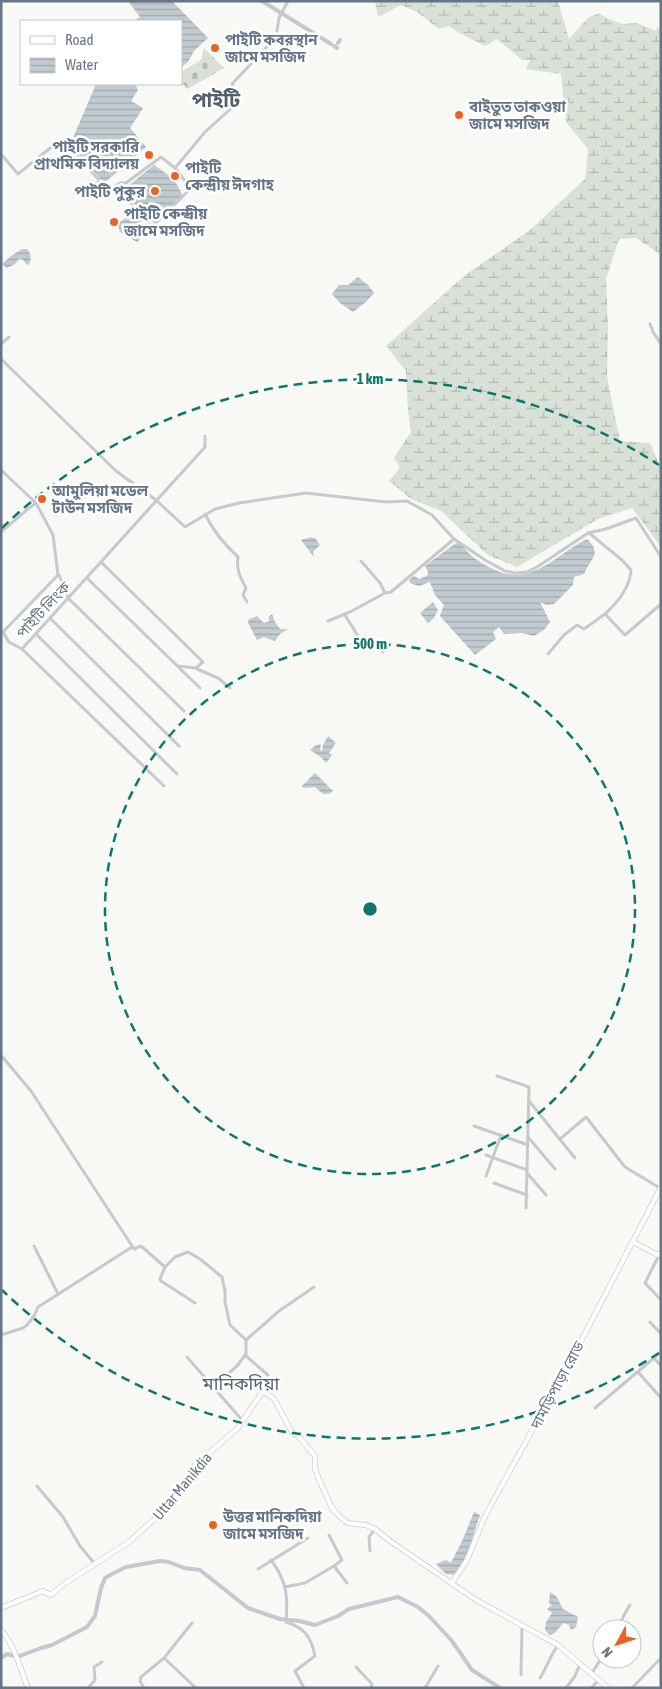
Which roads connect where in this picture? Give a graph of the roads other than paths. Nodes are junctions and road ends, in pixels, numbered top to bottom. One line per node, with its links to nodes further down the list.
1 (288, 1): 3 (street)
2 (1, 154): 4 (street)
3 (174, 168): 5 (street); 5 (street)
4 (100, 181): 5 (street); 6 (street)
5 (126, 183)
6 (86, 189)
7 (650, 324): 10 (street)
8 (9, 337): 9 (street)
9 (1, 344)
10 (661, 344)
11 (1, 359): 14 (street)
12 (206, 436): 14 (street, পাইটি লিংক)
13 (1, 470): 15 (street)
14 (156, 500): 16 (street); 22 (street, পাইটি লিংক)
15 (36, 503): 17 (street); 23 (street)
16 (205, 514): 19 (street); 27 (street)
17 (1, 532)
18 (589, 533): 19 (street); 20 (street); 29 (street)
19 (454, 539): 25 (street)
20 (661, 557)
21 (361, 561): 25 (street)
22 (102, 563): 24 (street, পাইটি লিংক); 38 (street)
23 (58, 575): 26 (street); 34 (street)
24 (87, 578): 26 (street, পাইটি লিংক); 37 (street)
25 (385, 593): 30 (street)
26 (69, 599): 31 (street, পাইটি লিংক); 41 (street)
27 (247, 602)
28 (661, 604): 29 (street)
29 (605, 614): 36 (street)
30 (345, 615): 32 (street); 35 (street)
31 (50, 618): 33 (street, পাইটি লিংক); 42 (street)
32 (328, 621)
33 (36, 634): 34 (street, পাইটি লিংক); 43 (street)
34 (22, 648): 44 (street, পাইটি লিংক)
35 (383, 652)
36 (548, 654)
37 (178, 666): 38 (street); 39 (street)
38 (196, 668): 40 (street)
39 (200, 688)
40 (230, 688)
41 (184, 712)
42 (179, 746)
43 (177, 774)
44 (164, 786)
45 (1, 1055): 66 (street)
46 (497, 1076): 47 (street)
47 (528, 1101): 50 (street); 51 (street)
48 (474, 1126): 49 (street)
49 (501, 1135): 52 (street); 54 (street)
50 (528, 1137): 52 (street); 56 (street)
51 (560, 1139): 55 (street); 60 (street)
52 (528, 1145): 57 (street)
53 (486, 1155): 54 (street)
54 (493, 1158): 57 (street); 58 (street)
55 (575, 1158)
56 (555, 1169)
57 (527, 1171): 61 (street); 62 (street)
58 (486, 1176)
59 (494, 1183): 61 (street)
60 (660, 1188): 64 (main road, দামড়িপাড়া রোড)
61 (527, 1195): 63 (street)
62 (546, 1195)
63 (526, 1208)
64 (633, 1242): 67 (main road); 98 (main road, দামড়িপাড়া রোড)
65 (34, 1246): 70 (street)
66 (132, 1247): 68 (street); 70 (street)
67 (660, 1253): 71 (street)
68 (165, 1267): 72 (street); 76 (street)
69 (314, 1287): 76 (street)
70 (58, 1294): 75 (street)
71 (661, 1300)
72 (195, 1303)
73 (650, 1322): 74 (street)
74 (661, 1334)
75 (1, 1335)
76 (246, 1340): 78 (street)
77 (661, 1352): 80 (street)
78 (246, 1354): 83 (street); 84 (street)
79 (187, 1356): 83 (street)
80 (654, 1358): 81 (street); 82 (street)
81 (661, 1366)
82 (638, 1372): 85 (street); 86 (street)
83 (213, 1386): 87 (street)
84 (263, 1391): 87 (main road, Uttar Manikdia); 89 (main road)
85 (661, 1398)
86 (595, 1408)
87 (242, 1420): 94 (main road, Uttar Manikdia)
88 (37, 1486): 94 (street)
89 (375, 1528): 92 (street); 98 (main road)
90 (328, 1535): 95 (street)
91 (308, 1538): 93 (street)
92 (370, 1551)
93 (271, 1560): 96 (street); 99 (street)
94 (95, 1564): 101 (main road, Uttar Manikdia)
95 (334, 1566): 97 (street); 99 (street)
96 (258, 1569)
97 (347, 1583)
98 (452, 1583): 104 (main road)
99 (286, 1587): 122 (street)
100 (630, 1605): 102 (street)
101 (1, 1608)
102 (622, 1619)
103 (192, 1623): 107 (street)
104 (522, 1626): 106 (main road); 115 (street)
105 (1, 1630): 118 (main road)
106 (558, 1645): 110 (main road); 116 (street)
107 (164, 1658): 120 (street); 121 (street)
108 (661, 1658): 128 (street)
109 (102, 1662): 119 (street)
110 (581, 1664): 114 (main road); 125 (street)
111 (356, 1666): 123 (street)
112 (438, 1666): 124 (street)
113 (594, 1669): 114 (street)
114 (592, 1673): 117 (main road)
115 (521, 1675)
116 (540, 1678)
117 (599, 1680): 126 (street); 127 (main road)
118 (28, 1688)
119 (88, 1688)
120 (144, 1688)
121 (196, 1688)
122 (304, 1688)
123 (371, 1688)
124 (425, 1688)
125 (566, 1688)
126 (591, 1688)
127 (608, 1688)
128 (632, 1688)

